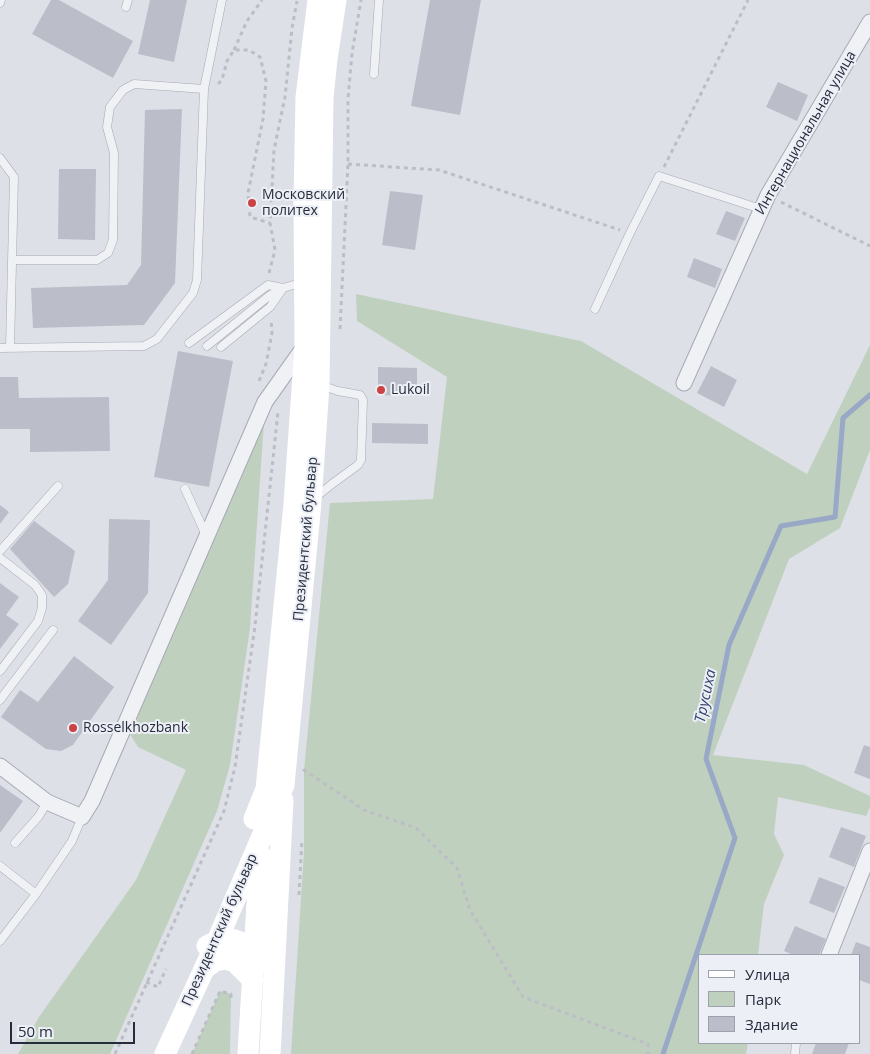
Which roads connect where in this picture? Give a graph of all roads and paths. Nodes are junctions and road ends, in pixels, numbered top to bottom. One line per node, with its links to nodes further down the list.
1 (222, 0): 12 (lane)
2 (262, 0): 10 (path)
3 (298, 0): 18 (path)
4 (318, 0): 22 (main road, Президентский бульвар)
5 (336, 0): 35 (main road, Президентский бульвар)
6 (361, 0): 14 (path)
7 (379, 0): 11 (lane)
8 (748, 0): 15 (path)
9 (870, 22): 16 (street, Интернациональная улица)
10 (234, 50): 12 (path); 18 (path)
11 (374, 74)
12 (204, 90): 21 (lane); 33 (lane)
13 (0, 158): 21 (lane)
14 (348, 164): 19 (path); 27 (path)
15 (659, 176): 17 (lane); 19 (lane)
16 (768, 195): 17 (street, Интернациональная улица); 20 (path)
17 (761, 209): 34 (street, Интернациональная улица)
18 (270, 223): 23 (path)
19 (630, 233): 26 (lane)
20 (870, 246)
21 (12, 260): 33 (lane)
22 (304, 282): 24 (lane); 30 (main road, Президентский бульвар)
23 (268, 285): 24 (lane); 28 (lane)
24 (283, 288): 25 (lane); 29 (lane)
25 (270, 307): 31 (lane); 36 (path)
26 (595, 309)
27 (340, 330)
28 (189, 343)
29 (207, 346)
30 (305, 346): 41 (street); 49 (main road, Президентский бульвар)
31 (222, 347)
32 (0, 348): 33 (lane)
33 (10, 348)
34 (684, 384)
35 (319, 385): 40 (main road, Президентский бульвар); 40 (lane)
36 (257, 386)
37 (278, 412): 64 (path)
38 (58, 486): 42 (lane)
39 (185, 489): 41 (lane)
40 (311, 502): 49 (main road, Президентский бульвар)
41 (206, 535): 51 (street)
42 (0, 552)
43 (0, 558): 45 (lane)
44 (53, 630): 46 (lane)
45 (0, 671)
46 (0, 700)
47 (0, 766): 50 (street)
48 (304, 770): 73 (path)
49 (275, 787): 52 (main road); 61 (main road, Президентский бульвар); 65 (main road)
50 (48, 802): 51 (street); 53 (lane)
51 (82, 817): 56 (lane)
52 (261, 840): 58 (main road, Президентский бульвар); 59 (main road)
53 (15, 843)
54 (870, 851): 60 (street)
55 (0, 866): 56 (lane)
56 (36, 894): 57 (lane)
57 (0, 941)
58 (217, 941): 59 (main road); 61 (main road)
59 (254, 952): 63 (main road); 65 (main road)
60 (829, 954)
61 (198, 964): 63 (main road); 68 (main road, Президентский бульвар); 69 (main road, Президентский бульвар)
62 (166, 969): 64 (path)
63 (253, 980): 71 (main road)
64 (146, 982): 67 (path)
65 (274, 982): 72 (main road)
66 (231, 1004): 70 (path)
67 (115, 1054)
68 (149, 1054)
69 (165, 1054)
70 (192, 1054)
71 (248, 1054)
72 (270, 1054)
73 (648, 1054)

